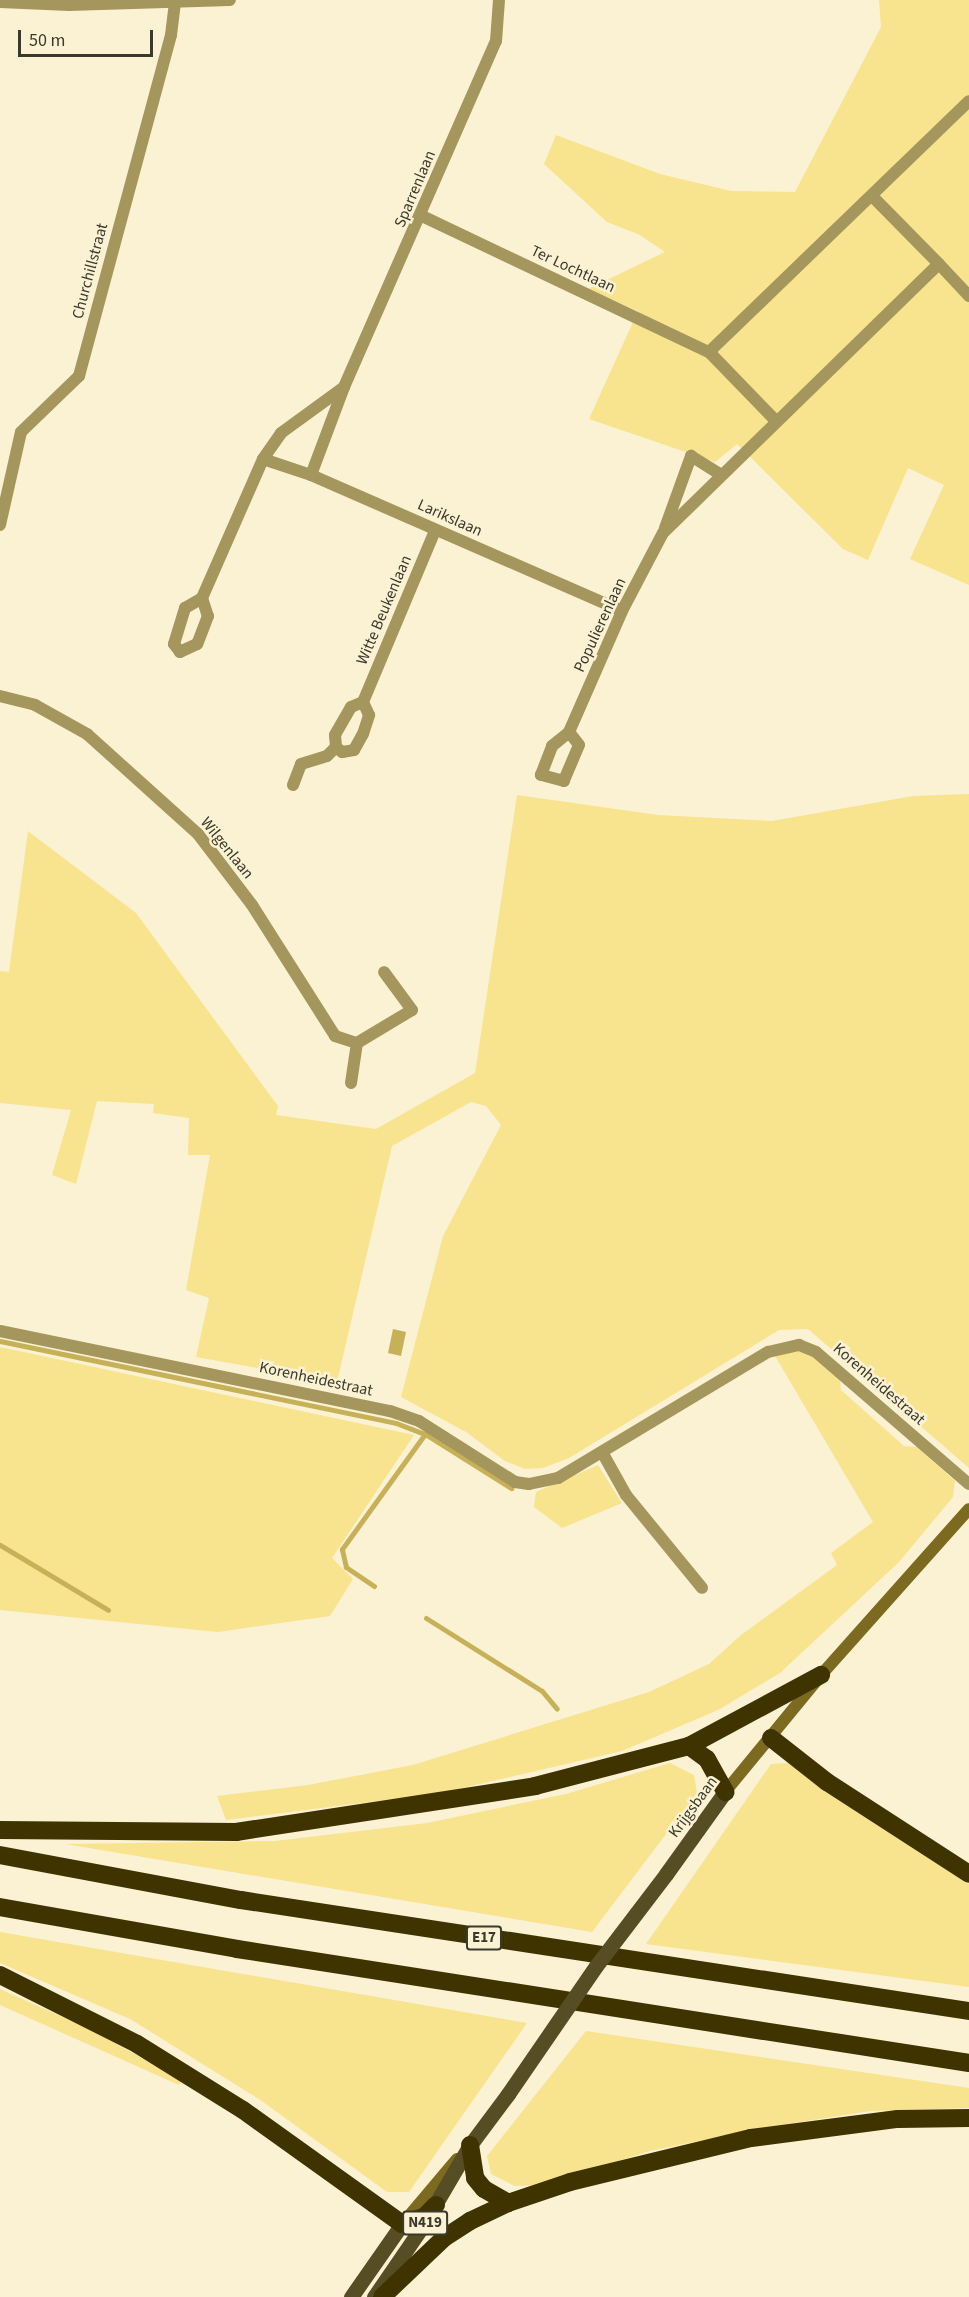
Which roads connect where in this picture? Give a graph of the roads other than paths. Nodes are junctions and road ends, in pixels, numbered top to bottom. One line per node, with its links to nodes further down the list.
1 (230, 0): 4 (street)
2 (499, 0): 7 (street, Sparrenlaan)
3 (0, 2): 4 (street)
4 (175, 3): 16 (street, Churchillstraat)
5 (969, 101): 6 (street)
6 (873, 197): 8 (street); 10 (street)
7 (423, 216): 10 (street, Ter Lochtlaan); 11 (street, Sparrenlaan)
8 (939, 264): 9 (street); 12 (street)
9 (969, 296)
10 (709, 352): 12 (street, Ter Lochtlaan)
11 (344, 387): 13 (street, Sparrenlaan); 14 (street, Sparrenlaan)
12 (775, 420): 15 (street, Populierenlaan)
13 (263, 459): 14 (street, Larikslaan); 19 (street, Sparrenlaan)
14 (311, 475): 17 (street, Larikslaan)
15 (722, 475): 18 (street, Populierenlaan); 18 (street, Populierenlaan)
16 (0, 525)
17 (435, 531): 20 (street, Larikslaan); 22 (street, Witte Beukenlaan)
18 (663, 533): 20 (street, Populierenlaan)
19 (202, 598)
20 (622, 611): 23 (street, Populierenlaan)
21 (0, 696): 27 (street, Wilgenlaan)
22 (363, 702): 24 (street, Witte Beukenlaan); 24 (street, Witte Beukenlaan)
23 (569, 732)
24 (336, 747): 25 (street, Witte Beukenlaan)
25 (293, 785)
26 (384, 972): 27 (street)
27 (357, 1043): 28 (street)
28 (351, 1083)
29 (0, 1331): 30 (street, Korenheidestraat)
30 (602, 1452): 31 (street, Korenheidestraat); 33 (street)
31 (969, 1484)
32 (969, 1509): 34 (main road, Krijgsbaan / N419)
33 (702, 1588)
34 (821, 1675): 35 (main road, Krijgsbaan / N419); 36 (highway)
35 (771, 1738): 37 (main road, Krijgsbaan / N419); 40 (highway)
36 (689, 1746): 37 (highway); 38 (highway)
37 (725, 1792): 46 (main road, Krijgsbaan / N419, bridge)
38 (0, 1830)
39 (0, 1855): 43 (highway, E17)
40 (969, 1874)
41 (0, 1907): 44 (highway)
42 (0, 1975): 49 (highway)
43 (969, 2011)
44 (969, 2063)
45 (969, 2118): 47 (highway)
46 (470, 2145): 47 (highway); 48 (main road, Krijgsbaan / N419); 49 (main road, Krijgsbaan / N419)
47 (508, 2203): 52 (highway)
48 (436, 2205): 49 (highway); 51 (main road, Krijgsbaan / N419)
49 (402, 2224): 50 (main road, Krijgsbaan / N419)
50 (351, 2297)
51 (374, 2297)
52 (382, 2297)

